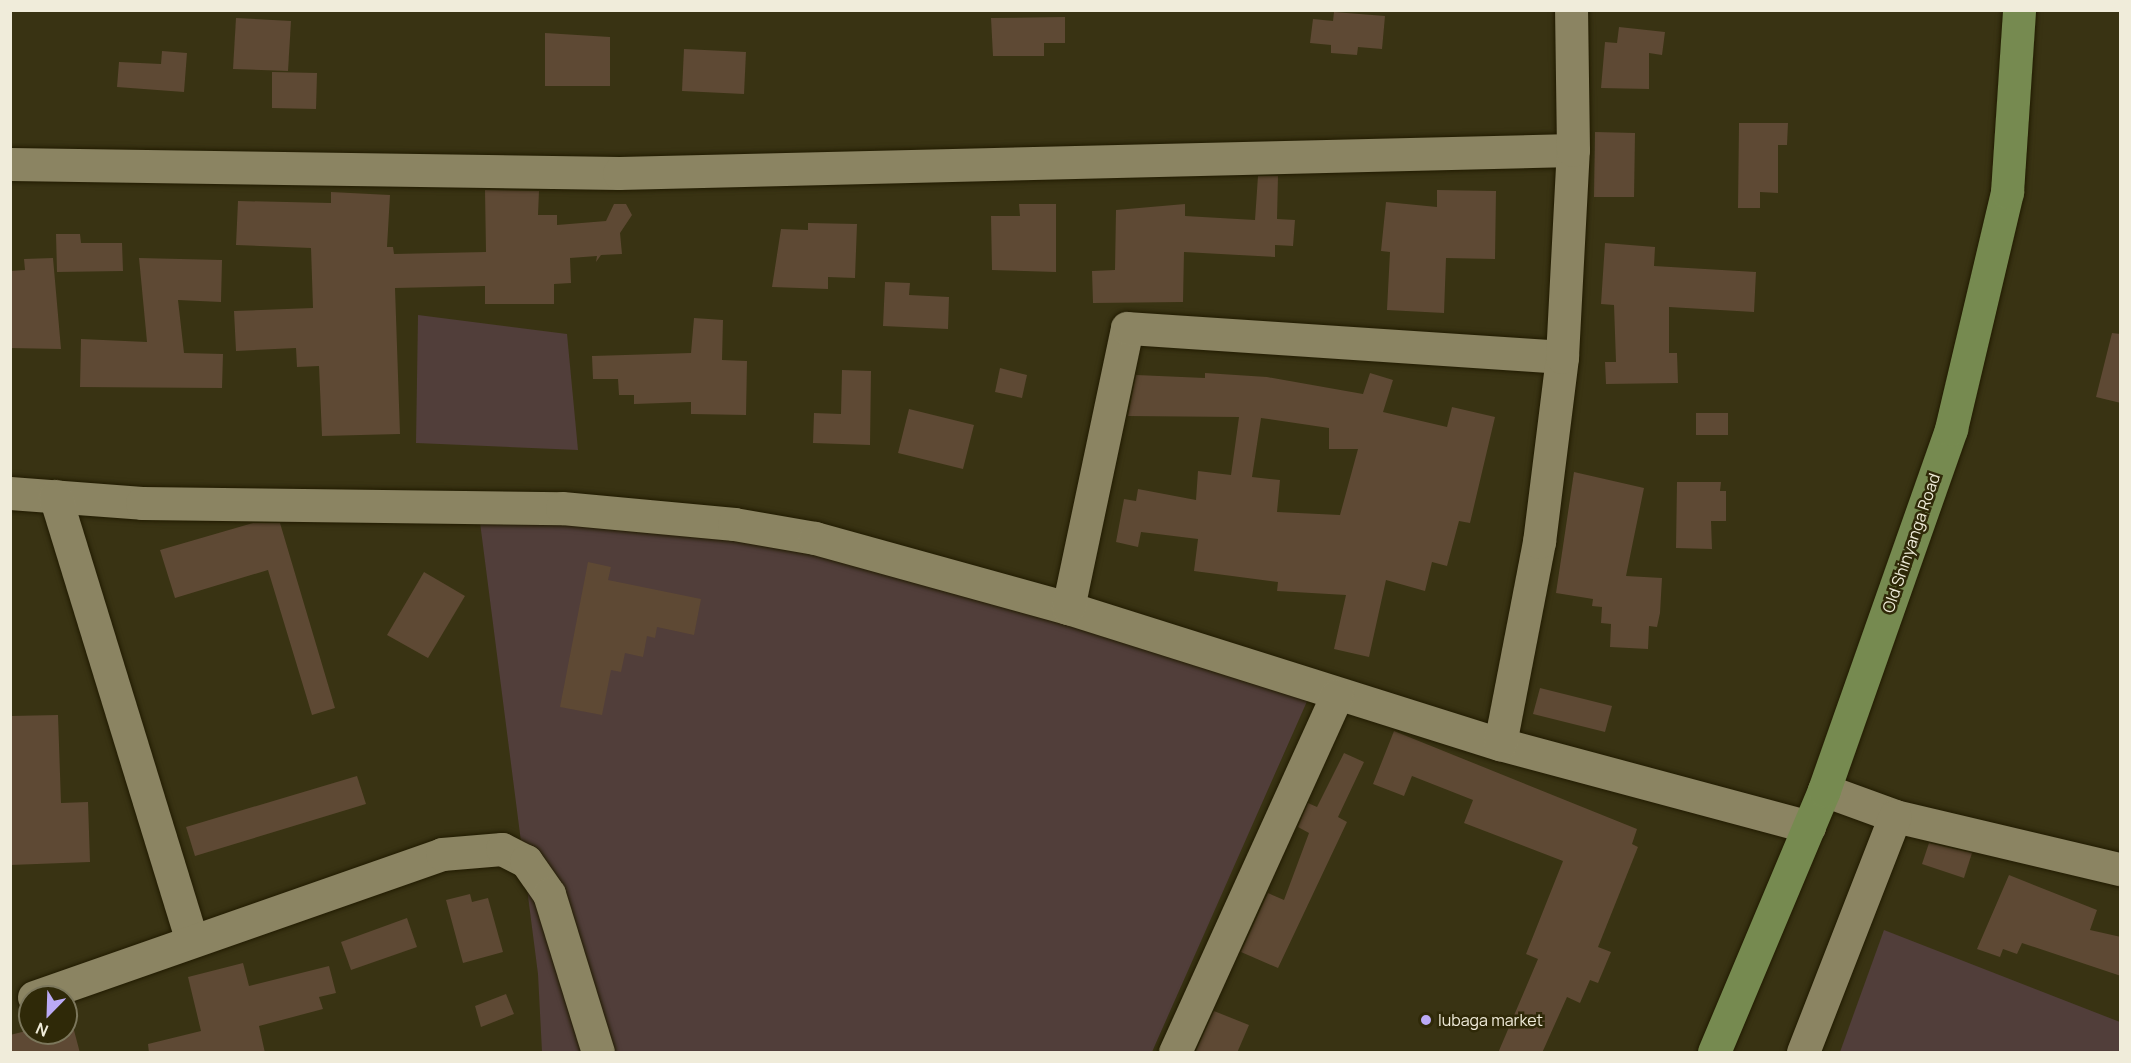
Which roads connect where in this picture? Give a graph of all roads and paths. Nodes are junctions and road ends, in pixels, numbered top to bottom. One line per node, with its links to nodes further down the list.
1 (1570, 10): 3 (street)
2 (2019, 10): 11 (main road, Old Shinyanga Road)
3 (1573, 150): 4 (street); 5 (street)
4 (10, 164)
5 (1562, 357): 8 (street); 10 (street)
6 (10, 493): 7 (street)
7 (56, 496): 8 (street); 15 (street)
8 (1068, 608): 9 (street)
9 (1337, 695): 10 (street); 18 (street)
10 (1500, 744): 13 (street)
11 (1824, 790): 12 (street); 13 (main road, Old Shinyanga Road)
12 (1896, 816): 14 (street); 20 (street)
13 (1809, 827): 19 (main road, Old Shinyanga Road)
14 (2121, 869)
15 (192, 940): 16 (street); 17 (street)
16 (68, 985)
17 (598, 1053)
18 (1175, 1053)
19 (1714, 1053)
20 (1803, 1053)

